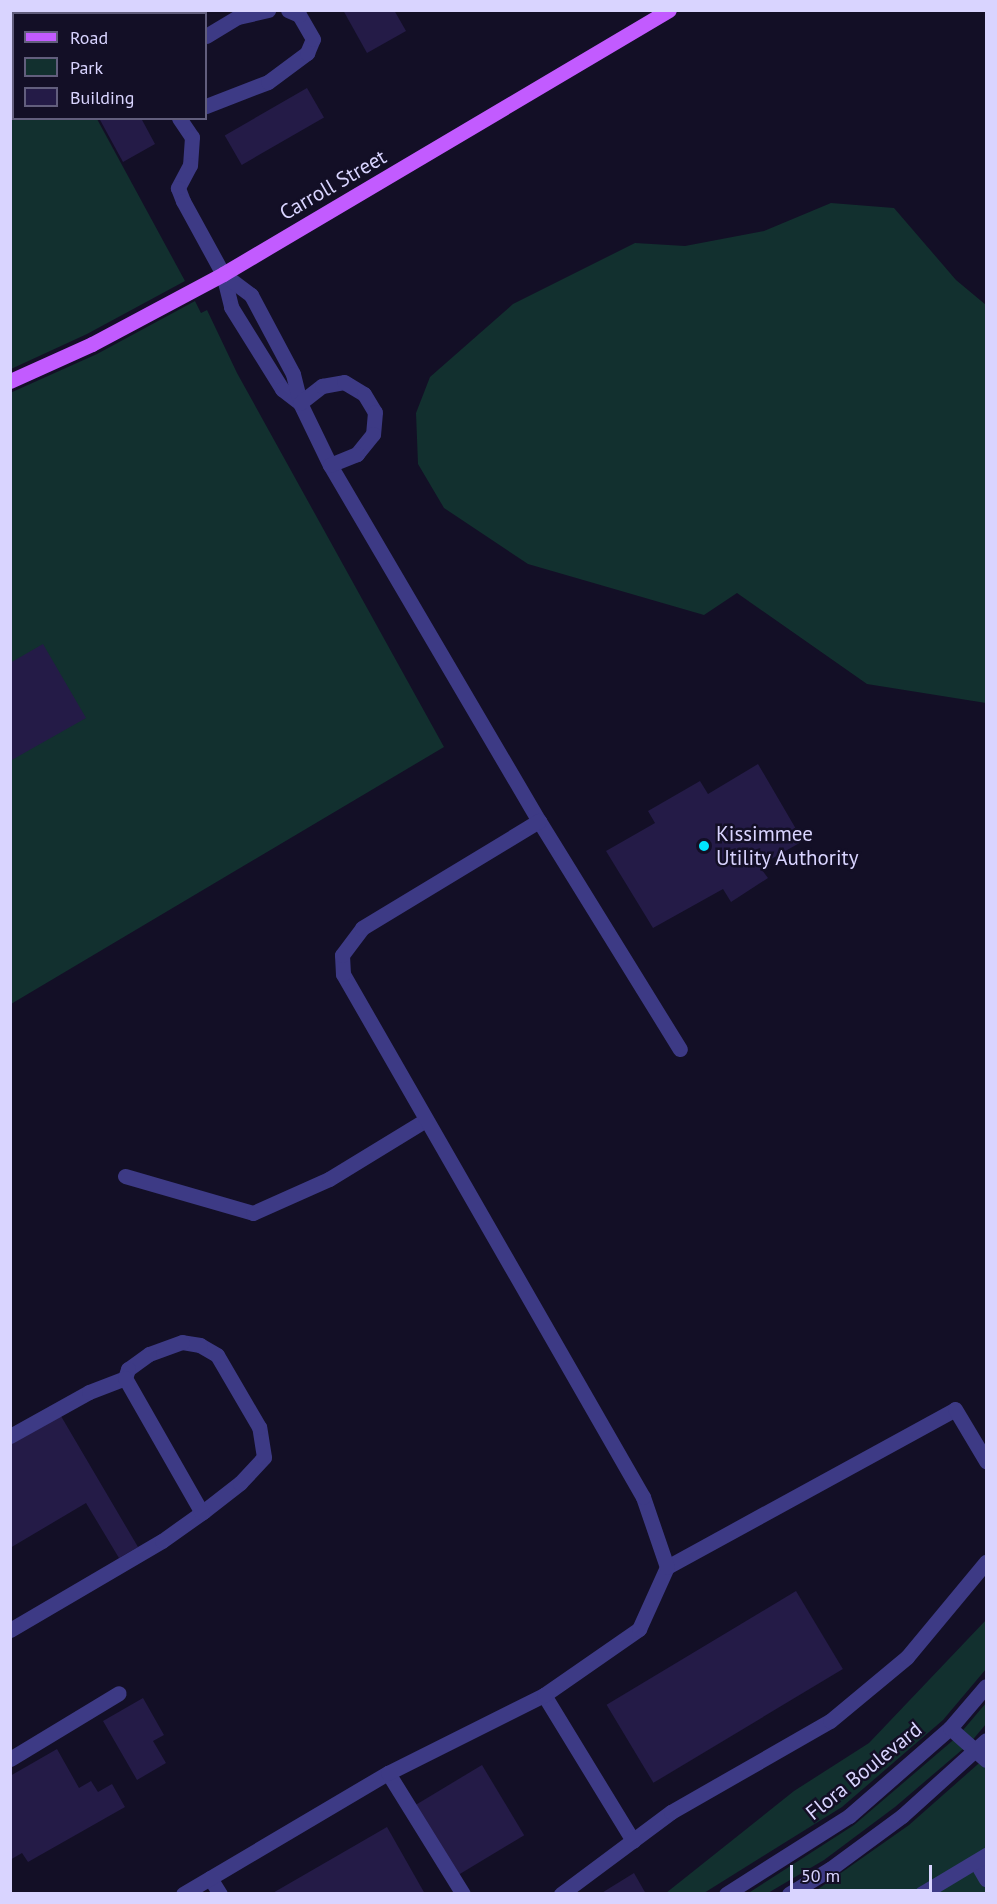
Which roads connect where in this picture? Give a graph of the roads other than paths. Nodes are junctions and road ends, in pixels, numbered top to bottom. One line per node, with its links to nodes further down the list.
1 (268, 10): 4 (street)
2 (288, 10): 5 (street)
3 (669, 10): 7 (main road, Carroll Street)
4 (207, 35)
5 (207, 106)
6 (180, 120): 7 (street)
7 (223, 274): 8 (main road, Carroll Street); 9 (street); 9 (street)
8 (10, 381)
9 (300, 403): 10 (street); 10 (street)
10 (330, 465): 11 (street)
11 (538, 821): 12 (street); 13 (street)
12 (680, 1049)
13 (424, 1121): 14 (street); 20 (street)
14 (125, 1176)
15 (124, 1378): 16 (street); 18 (street); 18 (street)
16 (10, 1436)
17 (987, 1461): 20 (street)
18 (202, 1513): 21 (street)
19 (987, 1562): 29 (street)
20 (667, 1567): 24 (street)
21 (10, 1630)
22 (987, 1686): 25 (street, Flora Boulevard)
23 (119, 1693): 27 (street)
24 (544, 1695): 28 (street); 29 (street)
25 (950, 1728): 26 (street); 37 (street, Flora Boulevard)
26 (984, 1750): 38 (street)
27 (10, 1759)
28 (388, 1773): 31 (street); 35 (street)
29 (633, 1841): 36 (street)
30 (981, 1858): 32 (street); 39 (street)
31 (210, 1878): 33 (street); 34 (street)
32 (987, 1879)
33 (183, 1893)
34 (220, 1893)
35 (463, 1893)
36 (561, 1893)
37 (726, 1893)
38 (789, 1893)
39 (921, 1893)

